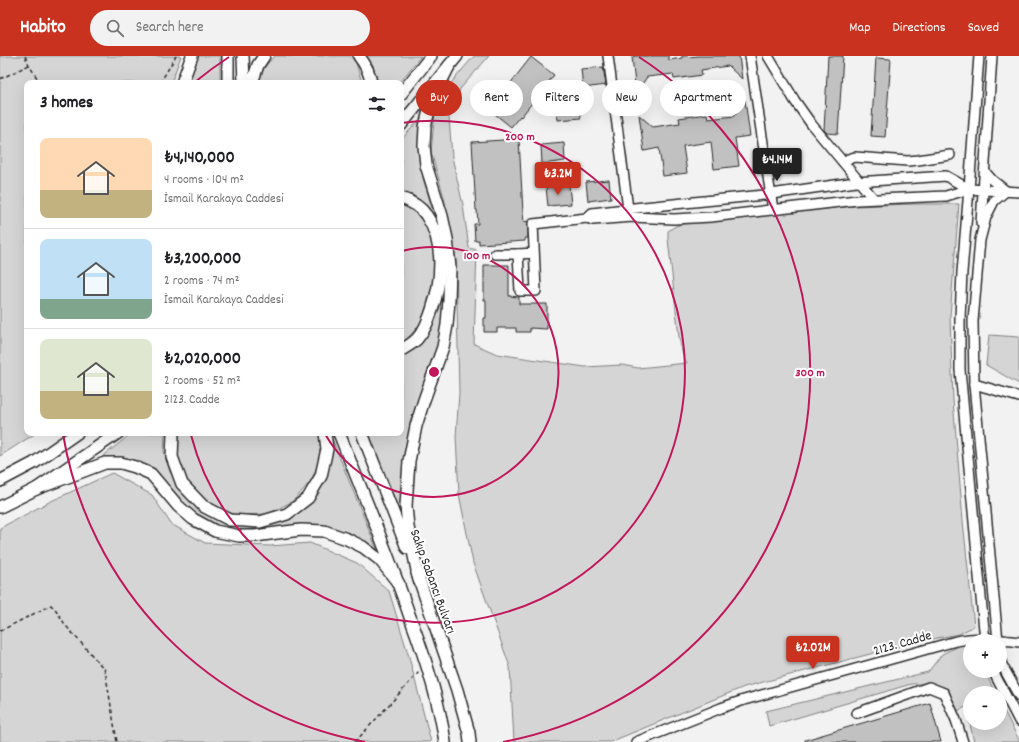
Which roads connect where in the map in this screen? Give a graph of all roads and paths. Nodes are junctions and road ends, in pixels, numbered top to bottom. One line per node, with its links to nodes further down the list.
1 (25, 56): 15 (path)
2 (176, 56): 19 (path)
3 (192, 56): 20 (main road)
4 (228, 56): 21 (main road)
5 (243, 56): 22 (main road)
6 (264, 56): 23 (main road)
7 (359, 56): 24 (main road)
8 (431, 56): 25 (main road)
9 (457, 56): 16 (main road)
10 (608, 56): 38 (street)
11 (750, 56): 35 (street)
12 (768, 56): 28 (street)
13 (979, 56): 31 (street)
14 (992, 56): 29 (street)
15 (29, 65): 17 (path); 18 (path)
16 (449, 66): 26 (main road); 59 (main road)
17 (0, 79)
18 (38, 80)
19 (162, 80)
20 (183, 80)
21 (228, 80)
22 (244, 80)
23 (253, 80)
24 (370, 80)
25 (404, 90)
26 (404, 121)
27 (950, 155): 28 (street)
28 (843, 162): 30 (street)
29 (985, 172): 32 (street); 33 (street)
30 (859, 182): 31 (street); 35 (street); 36 (street)
31 (970, 189): 32 (street); 36 (street); 62 (street)
32 (984, 190): 33 (street); 41 (street)
33 (1006, 191): 34 (street); 41 (street)
34 (1019, 192)
35 (770, 194): 38 (street); 39 (street)
36 (873, 198): 39 (street)
37 (404, 199): 45 (main road)
38 (628, 209): 40 (street)
39 (773, 210): 40 (street)
40 (587, 218): 42 (street)
41 (980, 240): 46 (street)
42 (534, 253): 44 (street); 44 (street)
43 (495, 254): 44 (street)
44 (518, 254)
45 (404, 348)
46 (974, 384): 47 (street); 63 (street)
47 (1019, 397)
48 (61, 436): 55 (main road)
49 (73, 436): 55 (main road)
50 (114, 436): 57 (main road)
51 (172, 436): 52 (main road)
52 (325, 436)
53 (340, 436): 60 (main road)
54 (363, 436): 59 (main road, Sakıp Sabancı Bulvarı)
55 (34, 463): 56 (main road)
56 (0, 481)
57 (36, 489): 58 (main road); 60 (main road)
58 (0, 507)
59 (419, 580): 76 (main road, Sakıp Sabancı Bulvarı)
60 (399, 584): 67 (main road)
61 (0, 631): 73 (path)
62 (985, 634)
63 (996, 634)
64 (963, 640): 77 (street, 2123. Cadde)
65 (1007, 641): 66 (street, 2123. Cadde)
66 (1019, 642)
67 (427, 663): 74 (path); 75 (main road)
68 (1007, 674): 70 (street)
69 (997, 678): 72 (street)
70 (1019, 696)
71 (857, 713): 78 (street)
72 (1019, 721)
73 (117, 742)
74 (355, 742)
75 (445, 742)
76 (470, 742)
77 (636, 742)
78 (963, 742)

